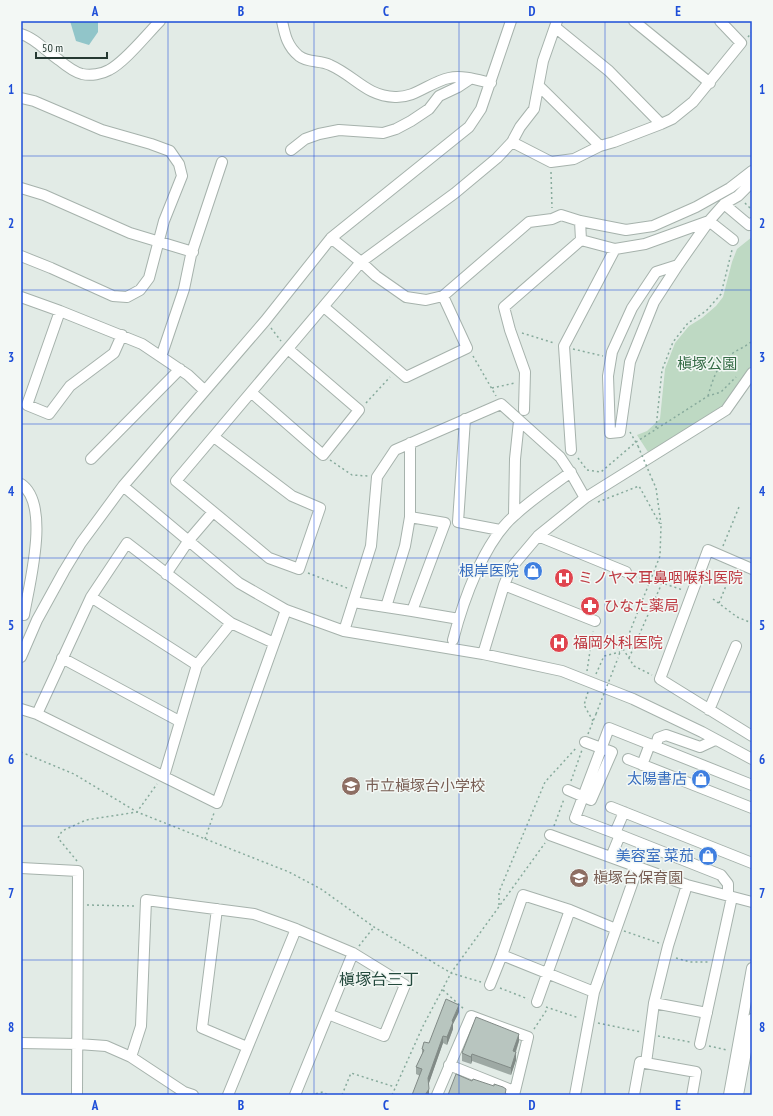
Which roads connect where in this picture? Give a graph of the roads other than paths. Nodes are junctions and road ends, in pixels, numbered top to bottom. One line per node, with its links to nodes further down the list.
1 (160, 21): 7 (street)
2 (282, 21): 8 (street)
3 (512, 21): 9 (street)
4 (634, 21): 10 (street)
5 (720, 21): 10 (street)
6 (556, 24): 11 (street); 13 (street)
7 (21, 34)
8 (470, 79): 9 (street); 16 (street)
9 (491, 83): 25 (street)
10 (710, 83): 13 (street)
11 (539, 86): 14 (street); 15 (street)
12 (21, 98): 27 (street)
13 (661, 124): 15 (street)
14 (512, 142): 15 (street); 32 (street)
15 (600, 146)
16 (291, 150)
17 (222, 162): 30 (street)
18 (752, 171): 23 (street)
19 (752, 182): 21 (street)
20 (21, 188): 27 (street)
21 (724, 204): 22 (street); 24 (street)
22 (709, 220): 28 (street); 29 (street); 33 (street)
23 (580, 221): 26 (street); 34 (street)
24 (752, 223)
25 (331, 238): 32 (street); 43 (street)
26 (581, 240): 29 (street); 45 (street)
27 (158, 242): 30 (street); 31 (street)
28 (732, 244)
29 (615, 249): 50 (street)
30 (193, 252): 40 (street)
31 (21, 256)
32 (361, 262): 34 (street); 36 (street)
33 (678, 265): 33 (street)
34 (443, 296): 36 (street)
35 (21, 297): 37 (street)
36 (324, 306): 39 (street)
37 (60, 311): 38 (street); 38 (street)
38 (122, 335): 40 (street)
39 (288, 349): 44 (street); 44 (street)
40 (161, 357): 41 (street)
41 (180, 369): 43 (street); 51 (street)
42 (752, 373): 55 (street)
43 (204, 390): 54 (street)
44 (252, 393): 48 (street)
45 (524, 410)
46 (465, 419): 47 (street); 49 (street); 59 (street)
47 (519, 421): 52 (street); 57 (street)
48 (214, 437): 56 (street); 56 (street)
49 (410, 443): 58 (street); 69 (street)
50 (571, 450)
51 (91, 459)
52 (570, 472): 55 (street); 57 (street)
53 (21, 484): 73 (street)
54 (123, 486): 63 (street); 75 (street)
55 (586, 498): 62 (street)
56 (213, 512): 63 (street)
57 (514, 515): 61 (street)
58 (410, 517): 60 (street); 70 (street)
59 (458, 522): 60 (street); 61 (street)
60 (445, 523): 72 (street)
61 (500, 530): 74 (street)
62 (538, 536): 65 (street); 67 (street)
63 (189, 540): 66 (street); 71 (street)
64 (752, 569): 87 (street)
65 (626, 572)
66 (166, 574): 68 (street); 77 (street)
67 (504, 585): 76 (street); 82 (street)
68 (91, 597): 84 (street); 85 (street)
69 (354, 602): 70 (street); 78 (street)
70 (386, 607): 72 (street)
71 (286, 610): 78 (street); 80 (street)
72 (412, 611): 74 (street)
73 (22, 615): 75 (street)
74 (458, 619): 79 (street)
75 (37, 620): 83 (street)
76 (595, 621)
77 (231, 623): 80 (street); 85 (street)
78 (344, 631): 82 (street)
79 (453, 640)
80 (274, 643): 98 (street)
81 (736, 646): 87 (street)
82 (483, 654): 91 (street)
83 (21, 657)
84 (62, 658): 88 (street); 89 (street)
85 (197, 664): 89 (street)
86 (21, 708): 88 (street)
87 (709, 710): 90 (street)
88 (37, 714): 98 (street)
89 (179, 721): 98 (street)
90 (752, 736)
91 (715, 740): 93 (street); 96 (street)
92 (585, 743): 94 (street)
93 (653, 745): 94 (street); 97 (street); 99 (street)
94 (602, 748): 101 (street)
95 (628, 758): 97 (street)
96 (752, 760)
97 (642, 765): 103 (street)
98 (164, 776)
99 (752, 785)
100 (568, 790): 101 (street)
101 (583, 797): 105 (street)
102 (611, 807): 104 (street)
103 (752, 808)
104 (624, 812): 105 (street); 108 (street)
105 (618, 834): 107 (street); 112 (street)
106 (550, 835): 107 (street)
107 (611, 857): 109 (street)
108 (752, 863)
109 (638, 867): 111 (street); 117 (street)
110 (21, 868): 130 (street)
111 (686, 885): 112 (street); 125 (street)
112 (730, 896): 113 (street); 126 (street)
113 (752, 902)
114 (217, 908): 116 (street); 132 (street); 133 (street)
115 (570, 910): 117 (street); 119 (street); 121 (street)
116 (296, 929): 118 (street); 132 (street)
117 (616, 929): 123 (street)
118 (353, 953): 127 (street); 127 (street)
119 (502, 955): 121 (street); 122 (street)
120 (752, 968): 145 (street)
121 (547, 973): 123 (street); 124 (street)
122 (490, 985)
123 (594, 992): 142 (street)
124 (537, 1002)
125 (654, 1003): 126 (street); 134 (street)
126 (707, 1013): 131 (street)
127 (328, 1014): 140 (street)
128 (752, 1019): 146 (street)
129 (21, 1043): 130 (street)
130 (78, 1044): 133 (street); 137 (street)
131 (700, 1044)
132 (248, 1047): 139 (street)
133 (131, 1057): 138 (street)
134 (646, 1063): 143 (street); 144 (street)
135 (449, 1065): 136 (street); 136 (street); 141 (street)
136 (514, 1093)
137 (77, 1095)
138 (193, 1095)
139 (228, 1095)
140 (296, 1095)
141 (436, 1095)
142 (575, 1095)
143 (634, 1095)
144 (692, 1095)
145 (729, 1095)
146 (738, 1095)

